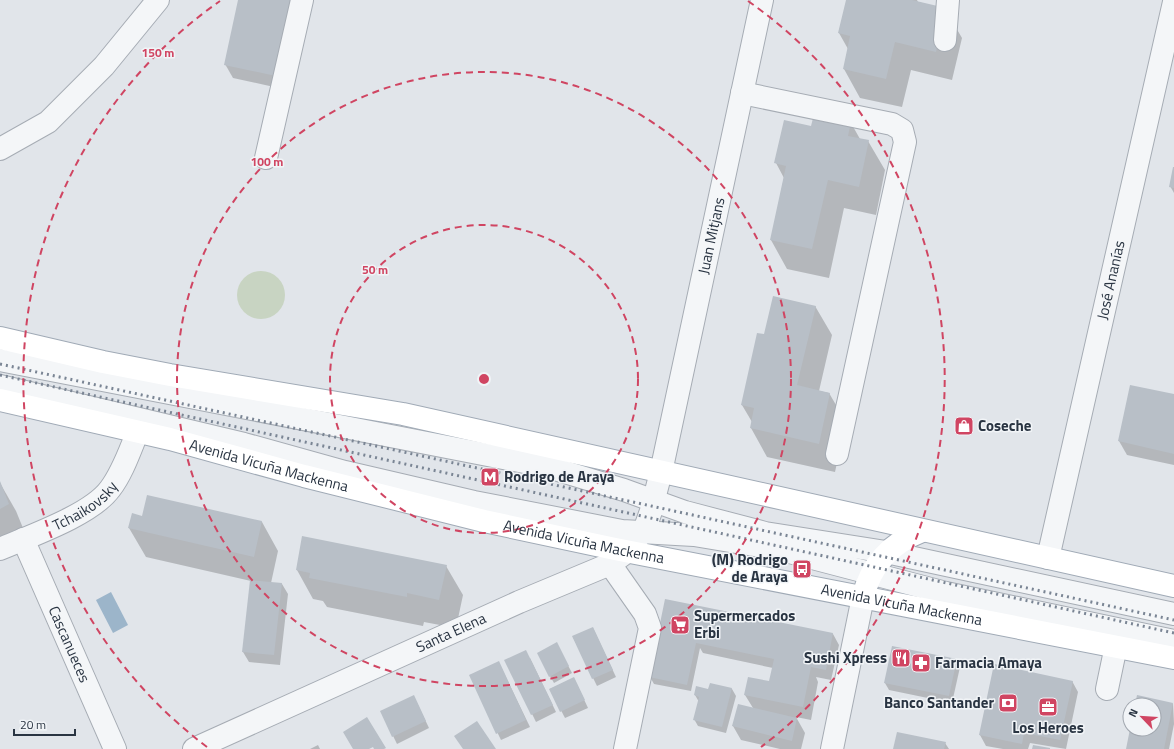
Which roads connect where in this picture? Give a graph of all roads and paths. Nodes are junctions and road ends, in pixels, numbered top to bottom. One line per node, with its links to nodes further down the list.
1 (158, 0): 8 (street)
2 (302, 0): 9 (street)
3 (762, 0): 7 (street, Juan Mitjans)
4 (948, 0): 6 (street)
5 (1174, 5): 24 (street, José Ananías)
6 (945, 40)
7 (742, 92): 15 (street); 16 (street, Juan Mitjans)
8 (0, 149)
9 (266, 158)
10 (0, 338): 16 (main road)
11 (0, 360): 17 (street)
12 (0, 386): 19 (street)
13 (0, 400): 14 (main road, Avenida Vicuña Mackenna)
14 (138, 431): 20 (street, Tchaikovsky); 22 (main road, Avenida Vicuña Mackenna)
15 (837, 454)
16 (661, 472): 17 (street, Santa Elena); 18 (main road)
17 (654, 501): 19 (street, Santa Elena); 23 (street)
18 (922, 531): 23 (main road); 24 (main road)
19 (642, 532): 22 (street, Santa Elena); 26 (street)
20 (23, 539): 21 (street, Tchaikovsky); 35 (street, Cascanueces)
21 (0, 549)
22 (628, 551): 25 (street, Santa Elena); 28 (main road, Avenida Vicuña Mackenna)
23 (886, 552): 26 (main road); 29 (street)
24 (1048, 558): 27 (main road)
25 (610, 564): 34 (street, Santa Elena); 37 (street)
26 (871, 574): 28 (main road); 30 (street)
27 (1174, 586)
28 (863, 597): 31 (main road, Avenida Vicuña Mackenna); 38 (street)
29 (1174, 614)
30 (1174, 641)
31 (1116, 646): 32 (main road, Avenida Vicuña Mackenna); 33 (street)
32 (1174, 658)
33 (1107, 689)
34 (216, 744): 36 (street, Santa Elena)
35 (115, 749)
36 (194, 749)
37 (625, 749)
38 (832, 749)

